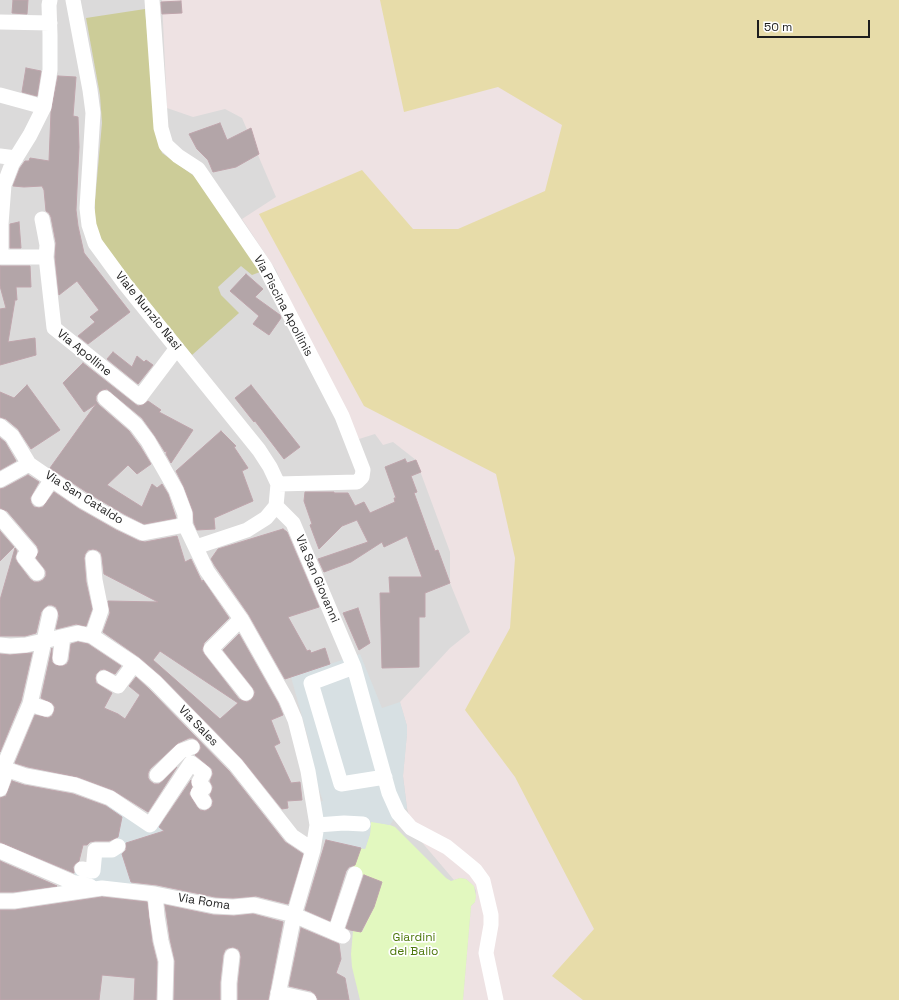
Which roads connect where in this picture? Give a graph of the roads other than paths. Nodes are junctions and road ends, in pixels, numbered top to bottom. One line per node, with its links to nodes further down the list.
1 (50, 0): 5 (street)
2 (73, 0): 14 (street, Viale Nunzio Nasi)
3 (152, 0): 20 (street, Via Piscina Apollinis)
4 (0, 22): 5 (street)
5 (50, 23): 7 (street)
6 (0, 95): 7 (street)
7 (44, 107): 9 (street)
8 (0, 156): 9 (street)
9 (16, 158): 10 (street)
10 (2, 185): 12 (street)
11 (42, 219): 13 (street)
12 (0, 257): 13 (street)
13 (46, 257): 14 (street, Via Apolline)
14 (177, 348): 20 (street, Viale Nunzio Nasi)
15 (105, 398): 24 (street)
16 (0, 426): 17 (street, Via San Cataldo)
17 (29, 464): 18 (street, Via San Cataldo); 19 (street)
18 (52, 479): 21 (street); 24 (street, Via San Cataldo)
19 (0, 480)
20 (278, 484): 22 (street)
21 (39, 499)
22 (276, 506): 25 (street); 35 (street, Via San Giovanni)
23 (0, 517): 27 (street)
24 (185, 525): 25 (street)
25 (196, 547): 29 (street)
26 (94, 558): 30 (street)
27 (37, 573)
28 (50, 614): 32 (street)
29 (241, 619): 38 (street); 50 (street)
30 (92, 636): 31 (street, Via Sales); 36 (street, Via Sales)
31 (63, 637): 32 (street, Via Sales); 34 (street)
32 (44, 641): 33 (street, Via Sales); 39 (street)
33 (0, 645)
34 (60, 658)
35 (352, 662): 46 (street, Via San Giovanni); 46 (street)
36 (134, 664): 37 (street); 41 (street, Via Sales)
37 (104, 678)
38 (246, 693)
39 (30, 704): 40 (street); 44 (street)
40 (46, 709)
41 (205, 732): 42 (street); 52 (street, Via Sales)
42 (192, 747): 43 (street); 45 (street)
43 (191, 762): 44 (street); 48 (street)
44 (3, 768): 47 (street)
45 (157, 775)
46 (384, 777): 65 (street, Via San Giovanni)
47 (0, 789)
48 (204, 802)
49 (363, 824): 50 (street)
50 (317, 825): 52 (street)
51 (118, 846): 54 (street)
52 (313, 850): 59 (street)
53 (0, 851): 56 (street)
54 (82, 869)
55 (356, 874): 59 (street, Via Roma)
56 (102, 888): 57 (street, Via Roma); 58 (street)
57 (155, 894): 59 (street, Via Roma); 62 (street)
58 (0, 901)
59 (294, 915): 61 (street)
60 (232, 956): 63 (street)
61 (277, 997): 64 (street)
62 (165, 1000)
63 (229, 1000)
64 (309, 1000)
65 (496, 1000)

